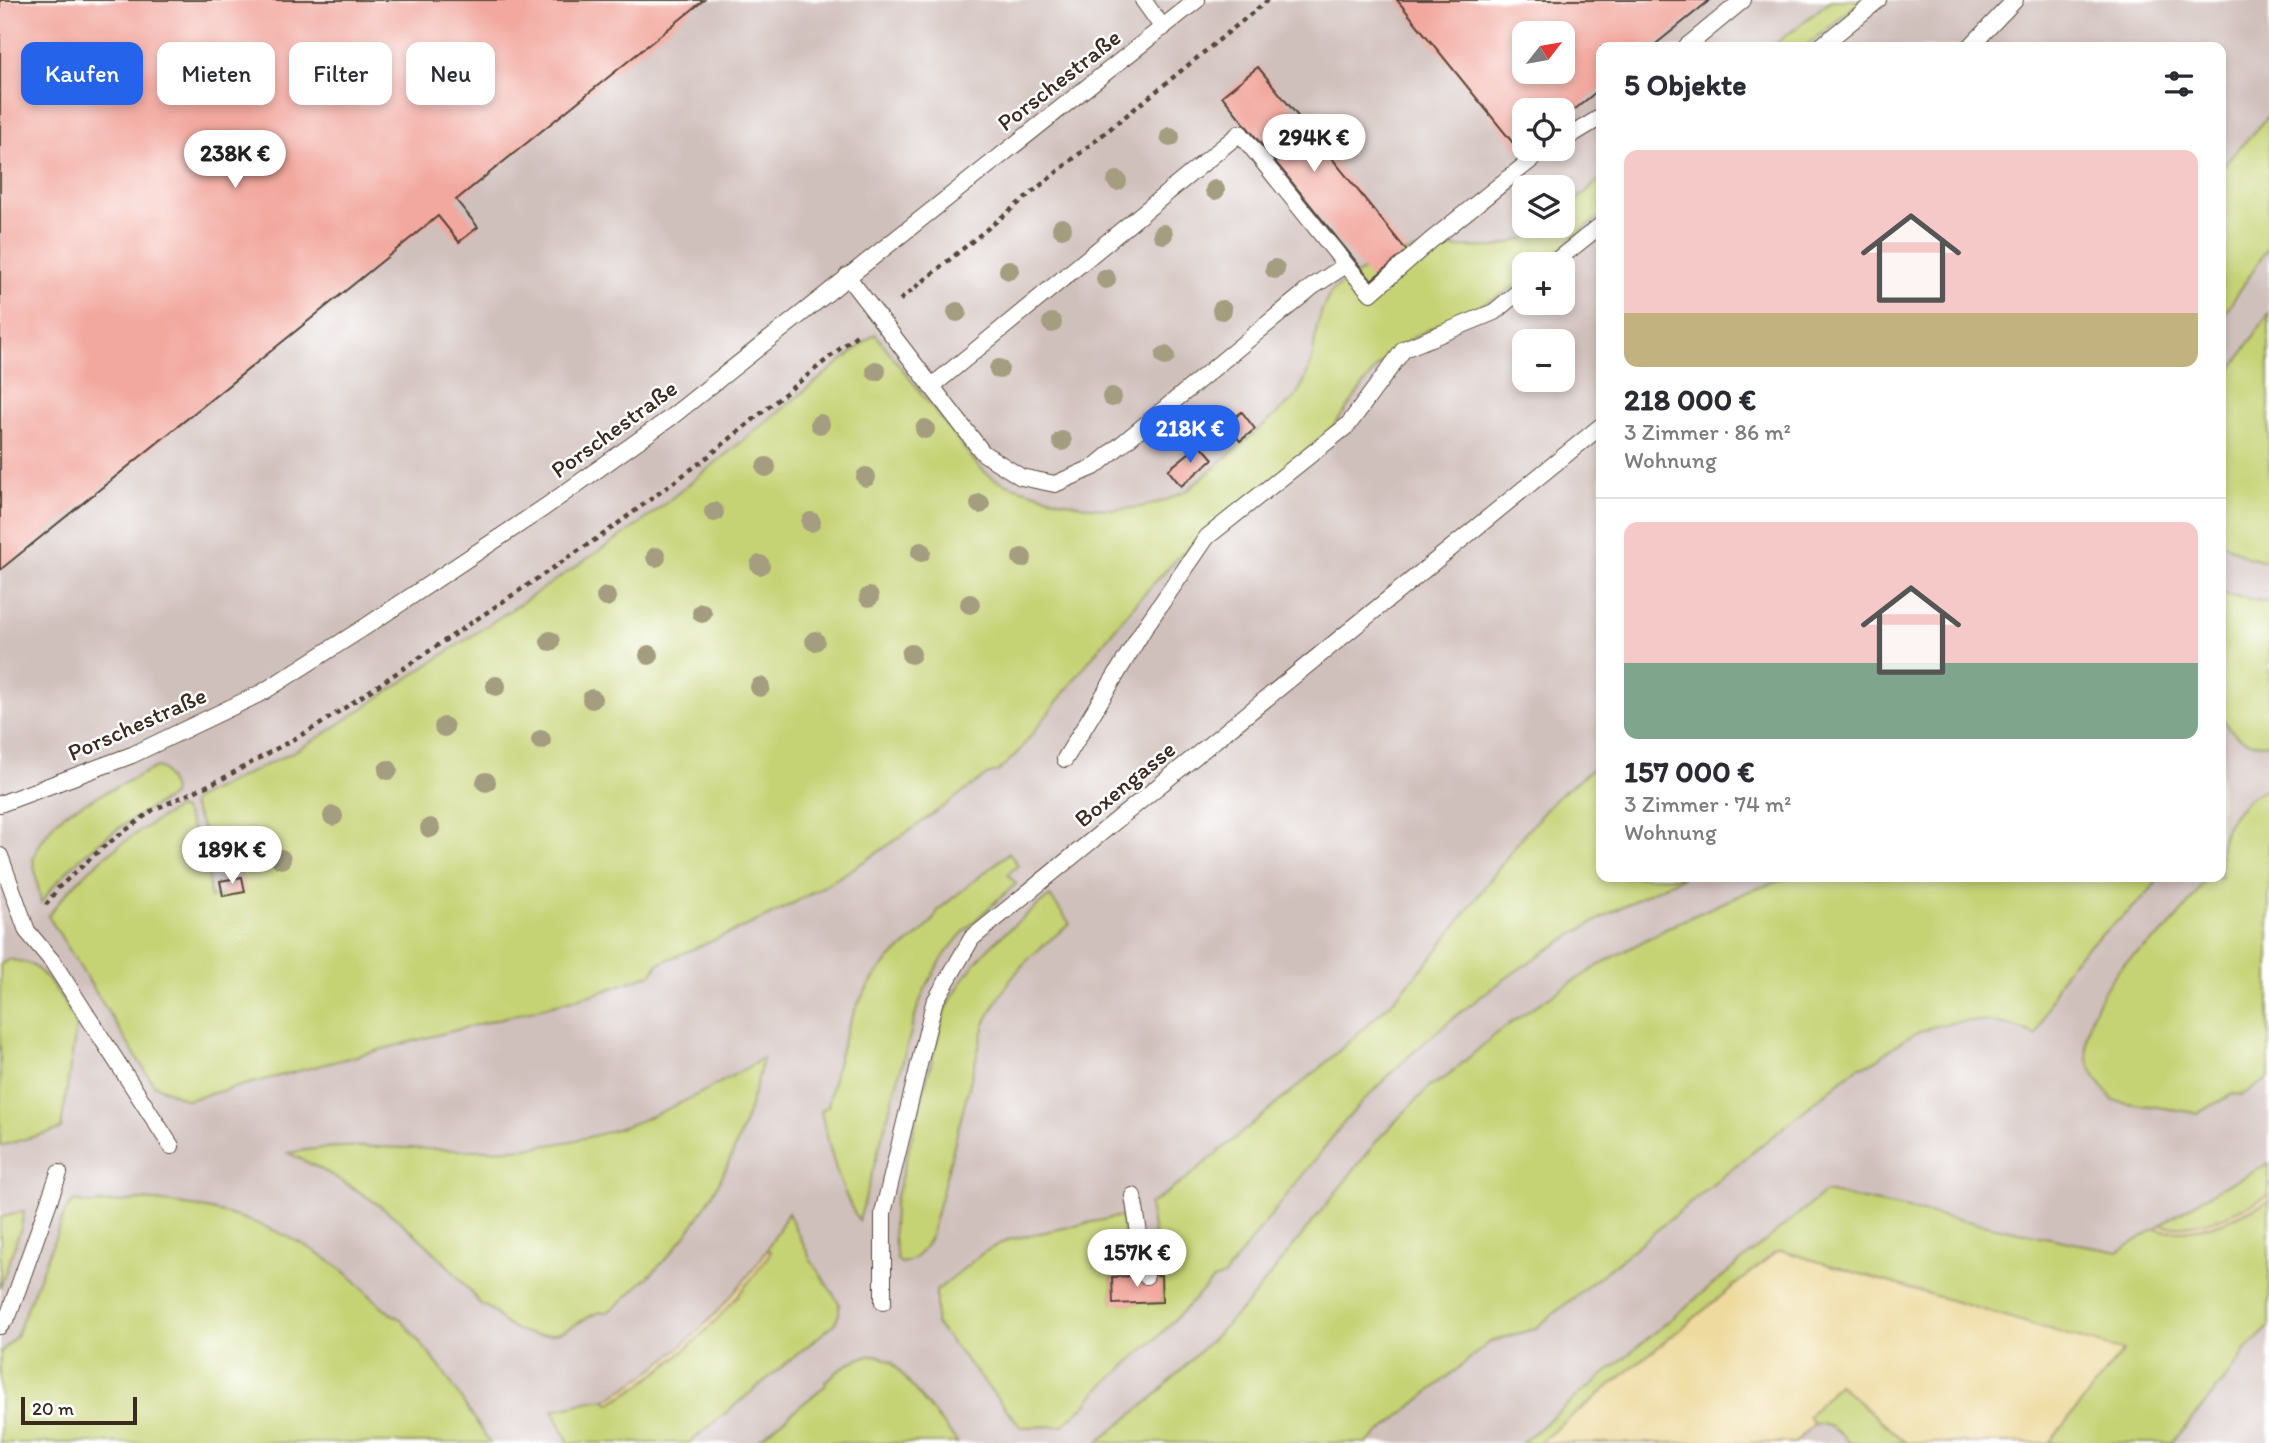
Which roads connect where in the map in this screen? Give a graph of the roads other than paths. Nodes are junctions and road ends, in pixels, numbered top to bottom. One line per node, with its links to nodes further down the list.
1 (1143, 0): 6 (lane)
2 (1197, 0): 6 (lane, Porschestraße)
3 (1743, 0): 7 (lane)
4 (1878, 0): 8 (lane)
5 (2015, 0): 9 (lane)
6 (1163, 28): 16 (lane, Porschestraße)
7 (1692, 42)
8 (1826, 42)
9 (1975, 42)
10 (1596, 120): 11 (lane)
11 (1575, 133)
12 (1530, 161): 15 (lane)
13 (1596, 229): 14 (lane)
14 (1567, 252)
15 (1346, 265): 18 (lane); 18 (lane)
16 (847, 276): 18 (lane); 21 (lane, Porschestraße)
17 (1512, 297): 20 (lane)
18 (931, 387)
19 (1596, 430): 27 (lane, Boxengasse)
20 (1065, 759)
21 (0, 804)
22 (0, 856): 23 (lane)
23 (171, 1146)
24 (59, 1173): 28 (lane)
25 (1133, 1196): 26 (lane)
26 (1146, 1276)
27 (883, 1302)
28 (0, 1326)

